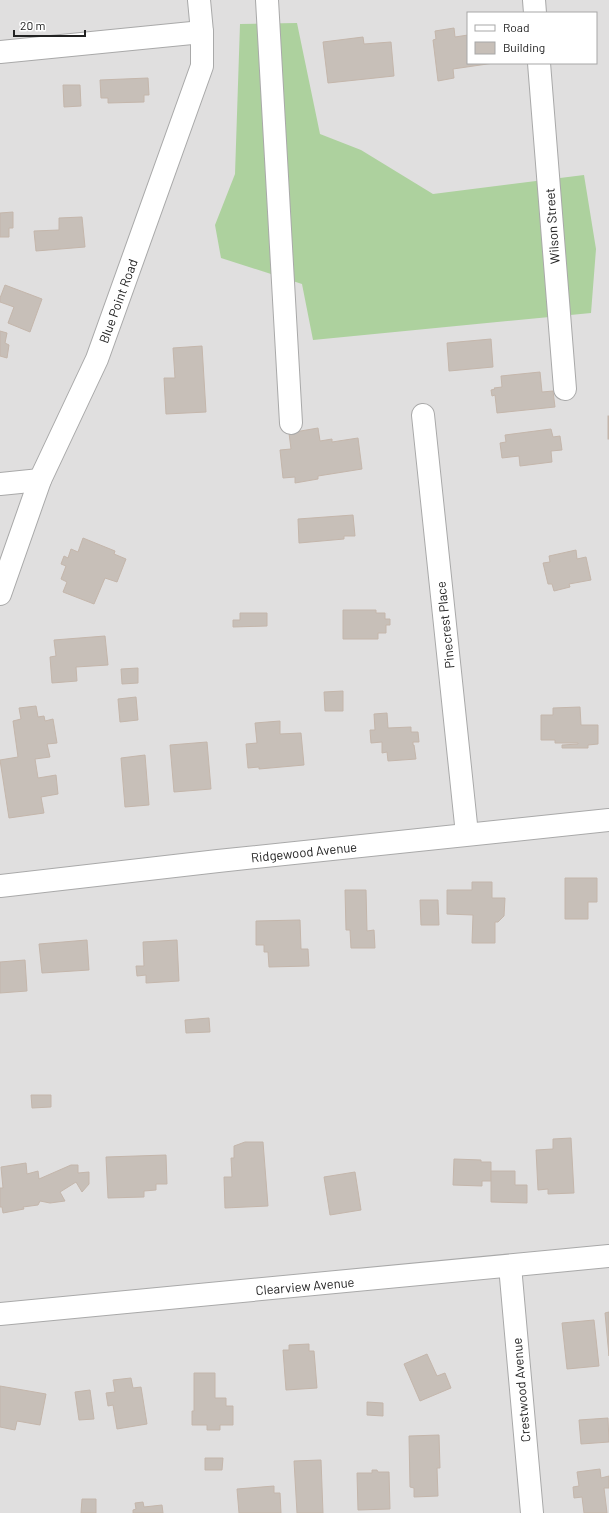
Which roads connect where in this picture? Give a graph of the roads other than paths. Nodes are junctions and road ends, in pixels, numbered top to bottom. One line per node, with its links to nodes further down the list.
1 (199, 0): 5 (street, Blue Point Road)
2 (267, 0): 10 (street)
3 (534, 0): 4 (street)
4 (535, 12)
5 (202, 32): 6 (street); 11 (street, Blue Point Road)
6 (0, 52)
7 (539, 64): 8 (street, Wilson Street)
8 (565, 389)
9 (423, 415): 15 (street, Pinecrest Place)
10 (291, 423)
11 (40, 480): 12 (street); 13 (street, Blue Point Road)
12 (0, 484)
13 (0, 594)
14 (609, 820): 15 (street, Ridgewood Avenue)
15 (467, 834): 16 (street, Ridgewood Avenue)
16 (0, 886)
17 (609, 1256): 18 (street, Clearview Avenue)
18 (510, 1266): 19 (street, Clearview Avenue); 20 (street, Crestwood Avenue)
19 (0, 1314)
20 (532, 1513)

